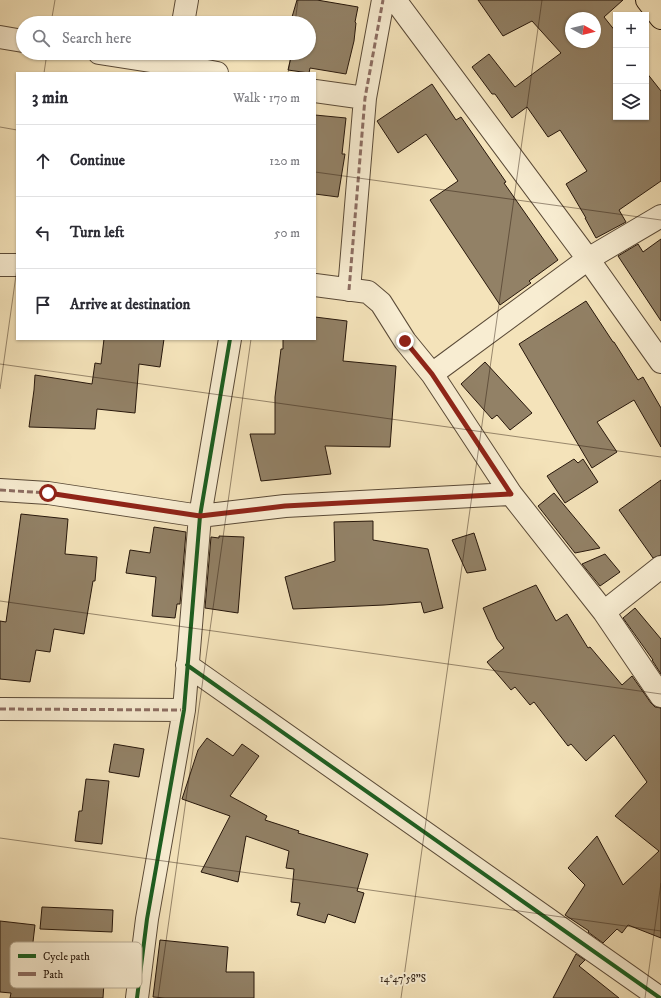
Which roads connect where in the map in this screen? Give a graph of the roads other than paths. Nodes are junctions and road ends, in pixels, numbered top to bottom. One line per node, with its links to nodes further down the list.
1 (187, 0): 5 (street)
2 (383, 0): 13 (street)
3 (395, 0): 15 (street)
4 (647, 0): 6 (main road)
5 (184, 16)
6 (661, 18)
7 (0, 38): 8 (street)
8 (16, 40)
9 (148, 60): 10 (street)
10 (176, 64): 11 (street)
11 (212, 72)
12 (316, 90): 13 (street)
13 (365, 98): 19 (street)
14 (661, 216): 15 (street)
15 (588, 259): 21 (street); 22 (street)
16 (0, 265): 17 (street)
17 (16, 265)
18 (316, 285): 19 (street)
19 (349, 290): 22 (street)
20 (230, 340): 25 (street)
21 (661, 362)
22 (432, 374): 24 (street)
23 (0, 490): 25 (street)
24 (511, 494): 25 (street); 27 (street)
25 (200, 516): 28 (street)
26 (661, 567): 27 (street)
27 (604, 612): 29 (street)
28 (187, 665): 31 (street); 35 (street)
29 (661, 696)
30 (0, 709): 31 (street)
31 (184, 710): 32 (street)
32 (142, 958)
33 (138, 988): 34 (street)
34 (137, 998)
35 (660, 998)

